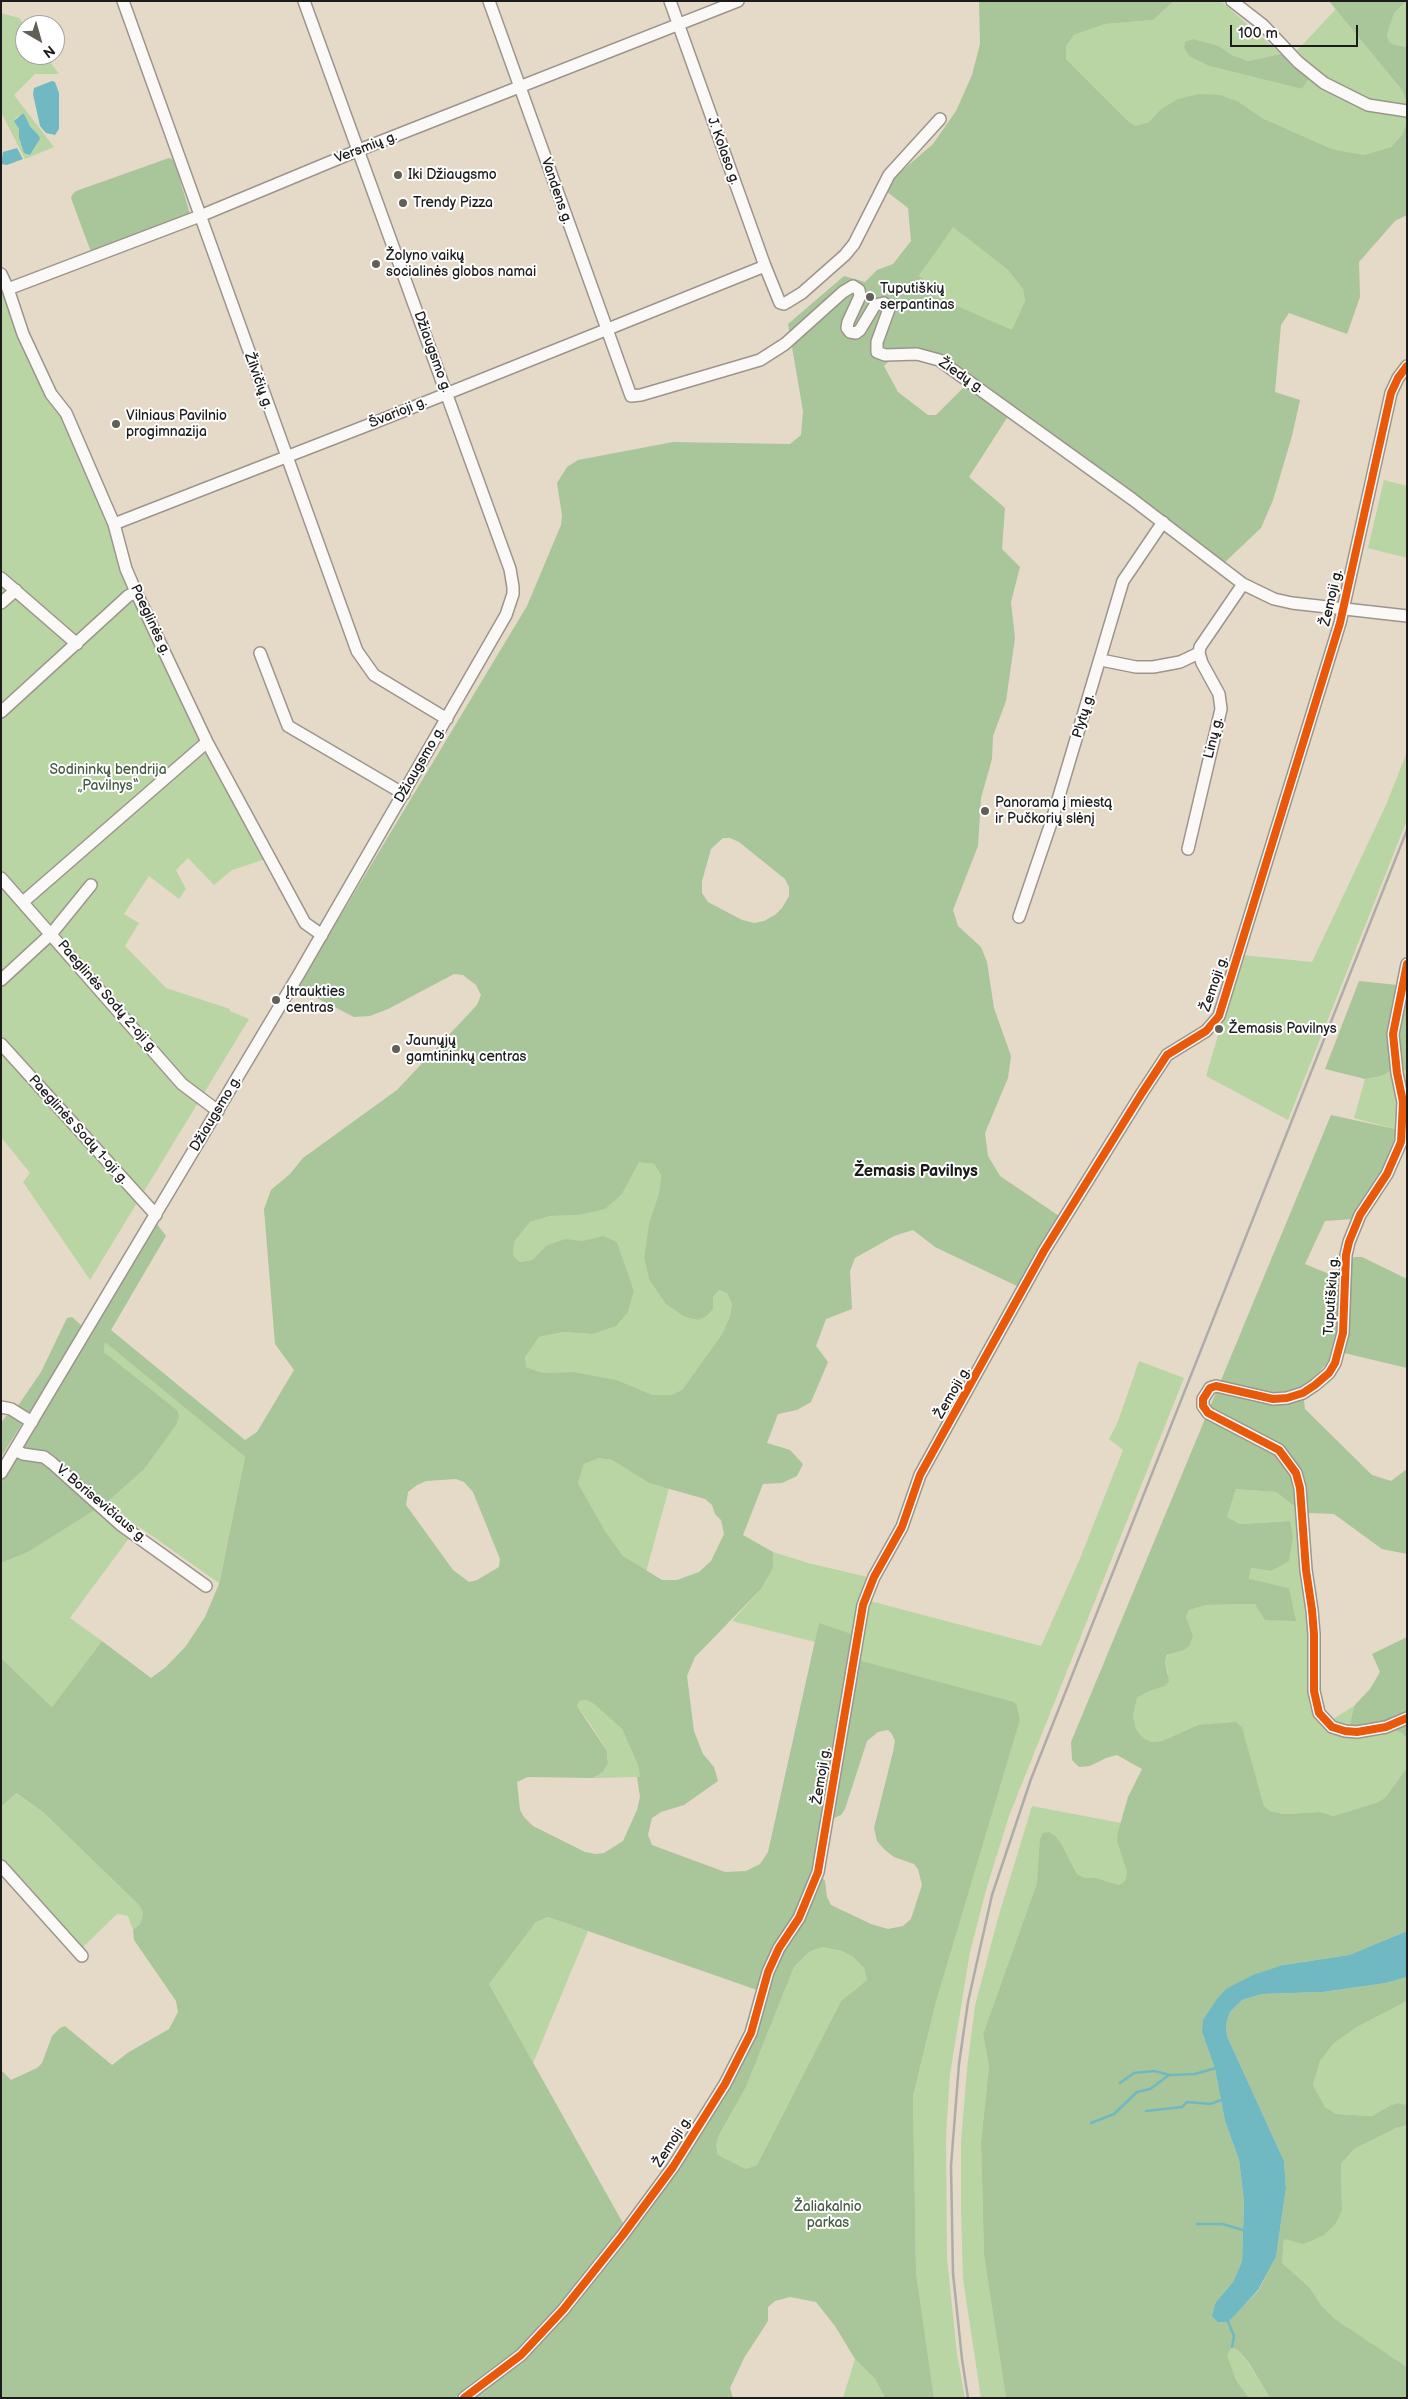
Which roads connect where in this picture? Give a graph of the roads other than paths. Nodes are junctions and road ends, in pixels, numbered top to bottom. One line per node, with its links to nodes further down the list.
1 (123, 1): 12 (street, Žilvičių g.)
2 (304, 1): 11 (street, Džiaugsmo g.)
3 (489, 1): 8 (street, Vandens g.)
4 (670, 1): 7 (street, J. Kolaso g.)
5 (738, 1): 7 (street, Versmių g.)
6 (1232, 1): 9 (street)
7 (678, 26): 8 (street, Versmių g.); 13 (street, J. Kolaso g.)
8 (520, 89): 11 (street, Versmių g.); 16 (street, Vandens g.)
9 (1407, 111)
10 (940, 118): 13 (street, J. Kolaso g.)
11 (359, 150): 12 (street, Versmių g.); 19 (street, Džiaugsmo g.)
12 (200, 216): 15 (street, Versmių g.); 20 (street, Žilvičių g.)
13 (764, 266): 16 (street, Švarioji g.)
14 (1, 274): 15 (street)
15 (5, 293): 22 (street, Paeglinės g.)
16 (606, 329): 18 (street, Vandens g.); 19 (street, Švarioji g.)
17 (1407, 366): 28 (street, Žemoji g.)
18 (624, 380): 21 (street, Žiedų g.)
19 (447, 394): 20 (street, Švarioji g.); 35 (street, Džiaugsmo g.)
20 (285, 458): 22 (street, Švarioji g.); 35 (street, Žilvičių g.)
21 (1162, 522): 24 (street, Žiedų g.); 33 (street, Plytų g.)
22 (114, 524): 26 (street, Paeglinės g.)
23 (1, 578): 25 (street)
24 (1243, 584): 28 (street, Žiedų g.); 32 (street)
25 (16, 590): 27 (street); 30 (street)
26 (136, 592): 30 (street); 36 (street, Paeglinės g.)
27 (1, 603)
28 (1342, 610): 29 (street, Žiedų g.); 58 (street, Žemoji g.)
29 (1407, 616)
30 (76, 644): 34 (street)
31 (260, 653): 37 (street)
32 (1199, 654): 33 (street); 38 (street, Linų g.)
33 (1101, 660): 42 (street, Plytų g.)
34 (1, 712)
35 (447, 718): 37 (street, Džiaugsmo g.)
36 (207, 742): 41 (street); 44 (street, Paeglinės g.)
37 (404, 794): 44 (street, Džiaugsmo g.)
38 (1188, 849)
39 (1, 878): 41 (street, Paeglinės Sodų 2-oji g.)
40 (91, 885): 43 (street)
41 (23, 902): 43 (street, Paeglinės Sodų 2-oji g.)
42 (1020, 917)
43 (52, 933): 46 (street); 48 (street, Paeglinės Sodų 2-oji g.)
44 (322, 935): 48 (street, Džiaugsmo g.)
45 (1407, 964): 55 (street, Tuputiškių g.)
46 (1, 980)
47 (1, 1044): 49 (street, Paeglinės Sodų 1-oji g.)
48 (218, 1112): 49 (street, Džiaugsmo g.)
49 (156, 1216): 51 (street, Džiaugsmo g.)
50 (1, 1407): 51 (street)
51 (32, 1422): 52 (street, Džiaugsmo g.)
52 (15, 1450): 53 (street, Džiaugsmo g.); 54 (street, V. Borisevičiaus g.)
53 (1, 1473)
54 (206, 1586)
55 (1407, 1718)
56 (1, 1866): 57 (street)
57 (82, 1956)
58 (464, 2398)

